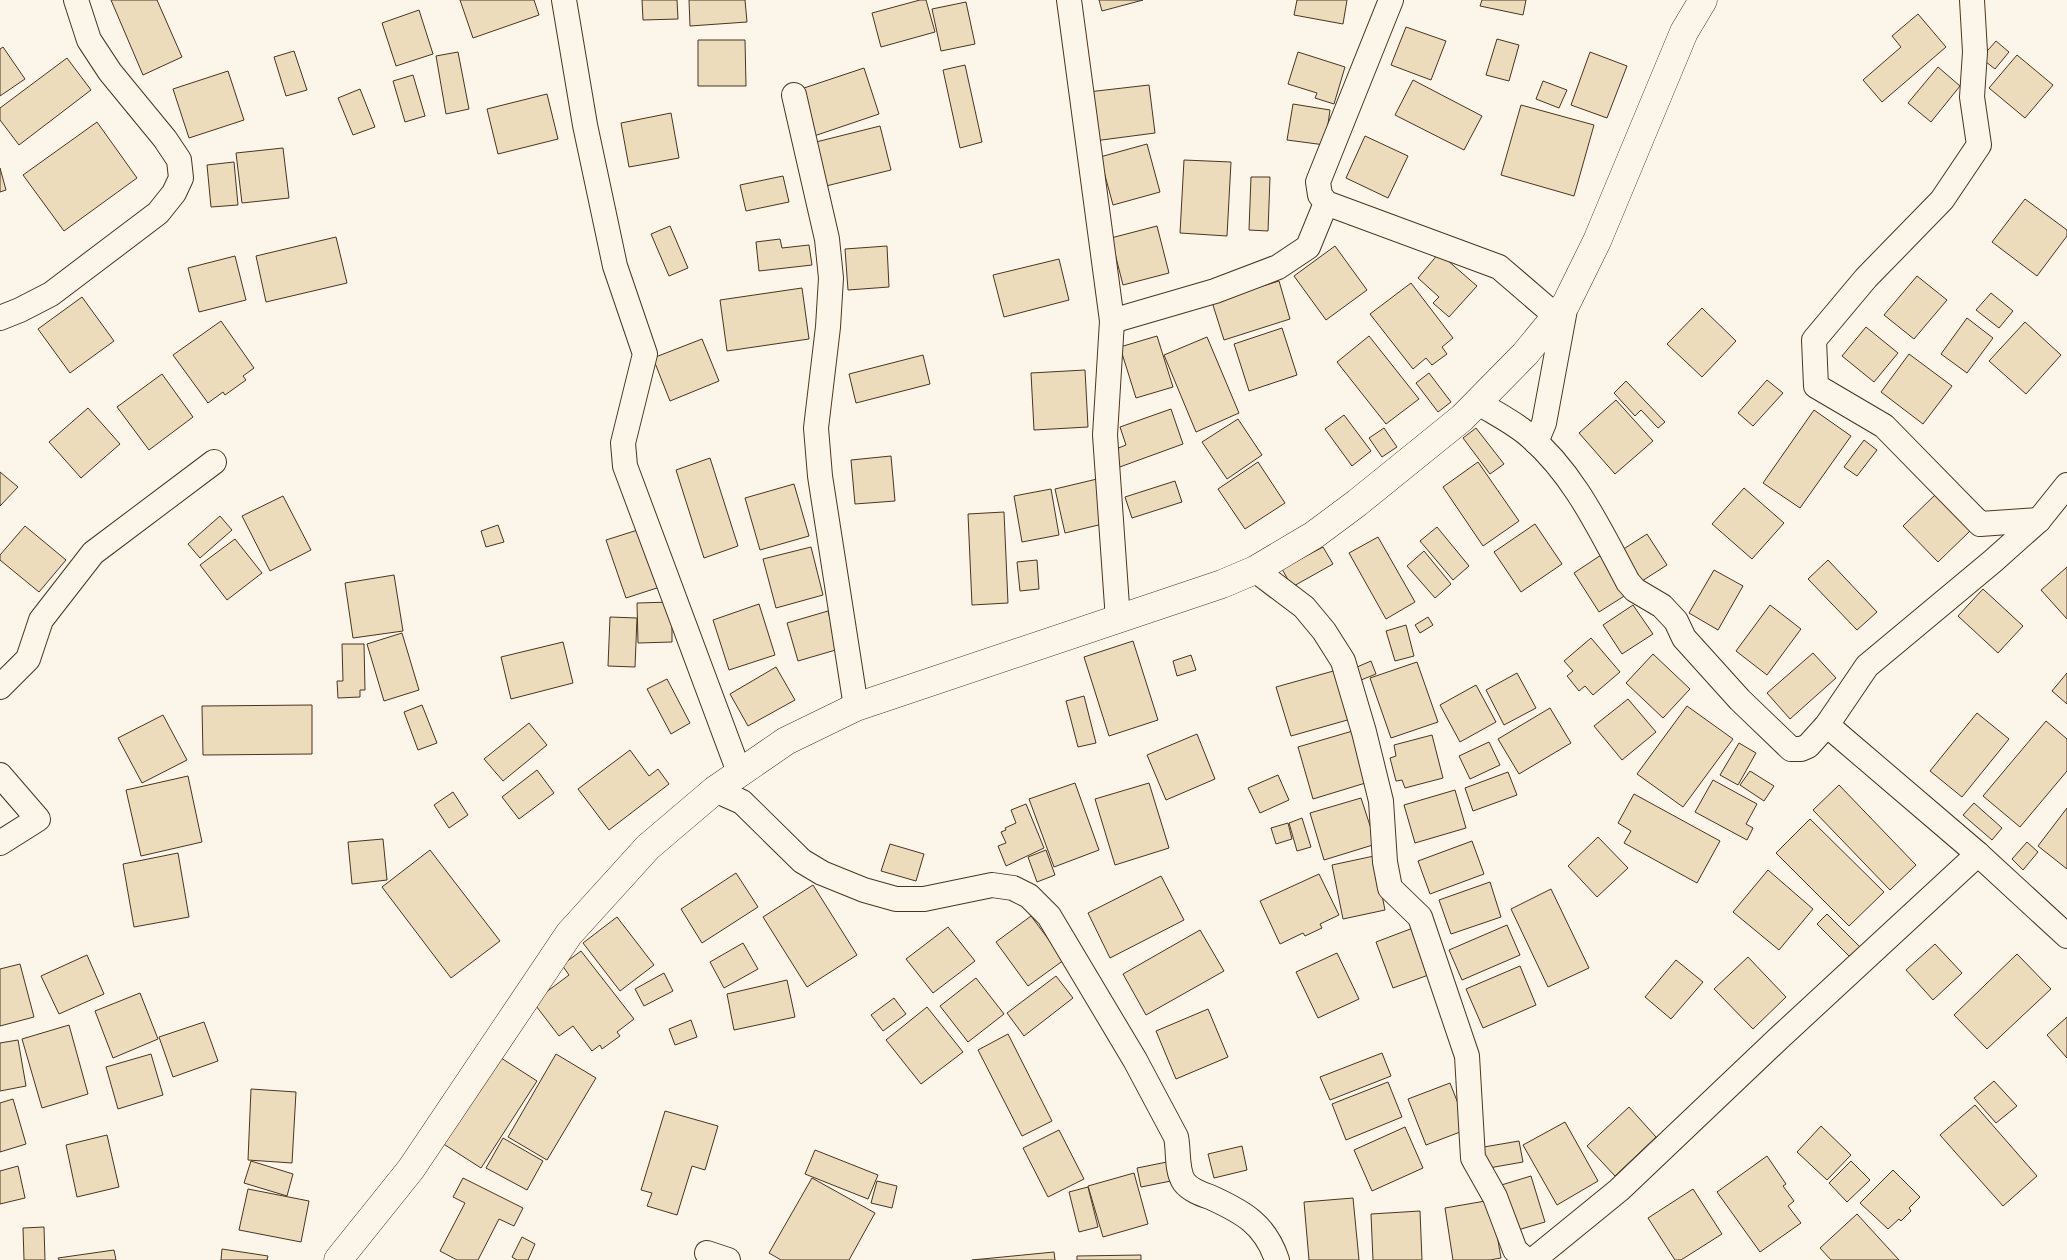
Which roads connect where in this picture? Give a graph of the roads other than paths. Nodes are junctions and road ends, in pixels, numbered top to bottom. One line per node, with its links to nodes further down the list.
1 (76, 0): 10 (street)
2 (564, 0): 22 (street)
3 (1069, 0): 11 (street)
4 (1391, 0): 8 (street)
5 (1703, 0): 9 (street)
6 (1972, 0): 16 (street)
7 (794, 95): 20 (street)
8 (1326, 203): 9 (street); 11 (street)
9 (1561, 310): 12 (street); 13 (street)
10 (0, 318)
11 (1112, 321): 18 (street)
12 (1477, 402): 13 (street); 17 (street)
13 (1536, 442): 21 (street)
14 (214, 462): 19 (street)
15 (2067, 484): 16 (street)
16 (2039, 520): 21 (street)
17 (1255, 570): 18 (street); 30 (street)
18 (1118, 620): 20 (street)
19 (0, 687)
20 (856, 707): 22 (street)
21 (1826, 725): 26 (street)
22 (739, 772): 24 (street)
23 (0, 775): 25 (street)
24 (715, 790): 28 (street); 29 (street)
25 (0, 843)
26 (1978, 854): 27 (street); 31 (street)
27 (2067, 936)
28 (338, 1260)
29 (1278, 1260)
30 (1526, 1260)
31 (1533, 1260)

